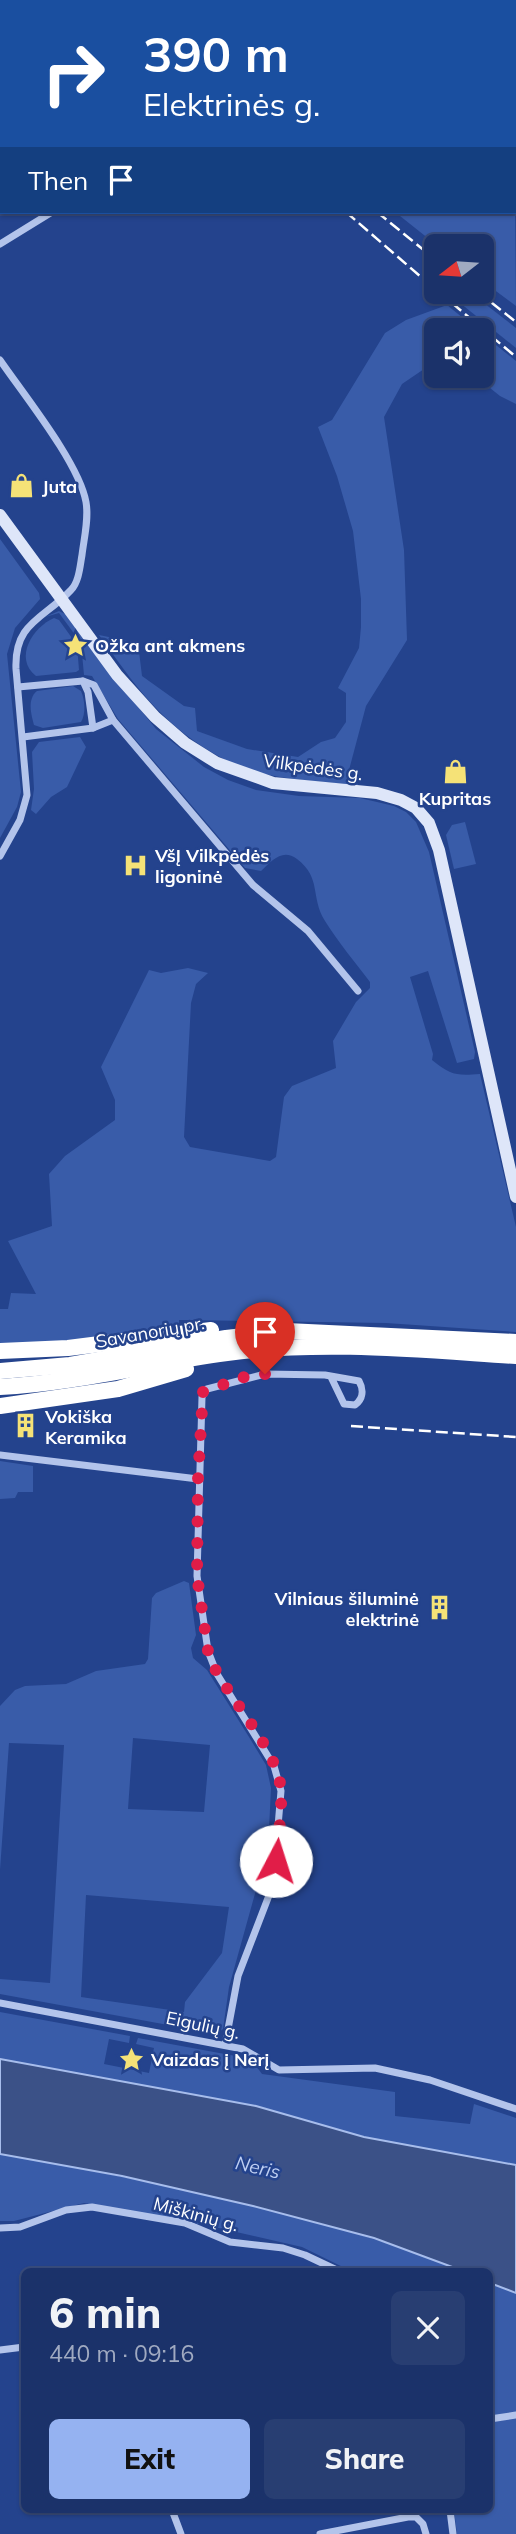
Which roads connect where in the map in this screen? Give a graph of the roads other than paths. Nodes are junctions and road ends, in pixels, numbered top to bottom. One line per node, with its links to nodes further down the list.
1 (49, 214): 2 (street)
2 (0, 244)
3 (0, 360): 5 (street)
4 (0, 515): 5 (main road, Vilkpėdės g.)
5 (60, 599): 7 (street); 13 (main road, Vilkpėdės g.)
6 (83, 681): 7 (street); 8 (street); 9 (street)
7 (18, 687): 10 (street)
8 (113, 720): 9 (street); 12 (street)
9 (93, 728): 10 (street)
10 (23, 737): 11 (street)
11 (0, 856)
12 (358, 991)
13 (516, 1198)
14 (287, 1331): 15 (highway, Savanorių pr.); 16 (highway); 19 (highway, Savanorių pr.)
15 (516, 1342)
16 (0, 1351)
17 (249, 1351): 18 (highway, Savanorių pr.); 21 (highway, Savanorių pr.); 22 (highway)
18 (516, 1356)
19 (0, 1371)
20 (331, 1377): 20 (street); 24 (street)
21 (0, 1387)
22 (0, 1406)
23 (0, 1455): 24 (street)
24 (198, 1479): 26 (street)
25 (0, 2003): 26 (street, Eigulių g.)
26 (225, 2045): 27 (street, Eigulių g.)
27 (516, 2109)
28 (0, 2228): 29 (street, Miškinių g.)
29 (333, 2268)
30 (21, 2347): 31 (street)
31 (0, 2350)
32 (516, 2415): 33 (street)
33 (493, 2419)
34 (174, 2513): 36 (street)
35 (450, 2513): 39 (street)
36 (181, 2534)
37 (320, 2534): 38 (street)
38 (426, 2534)
39 (453, 2534)

